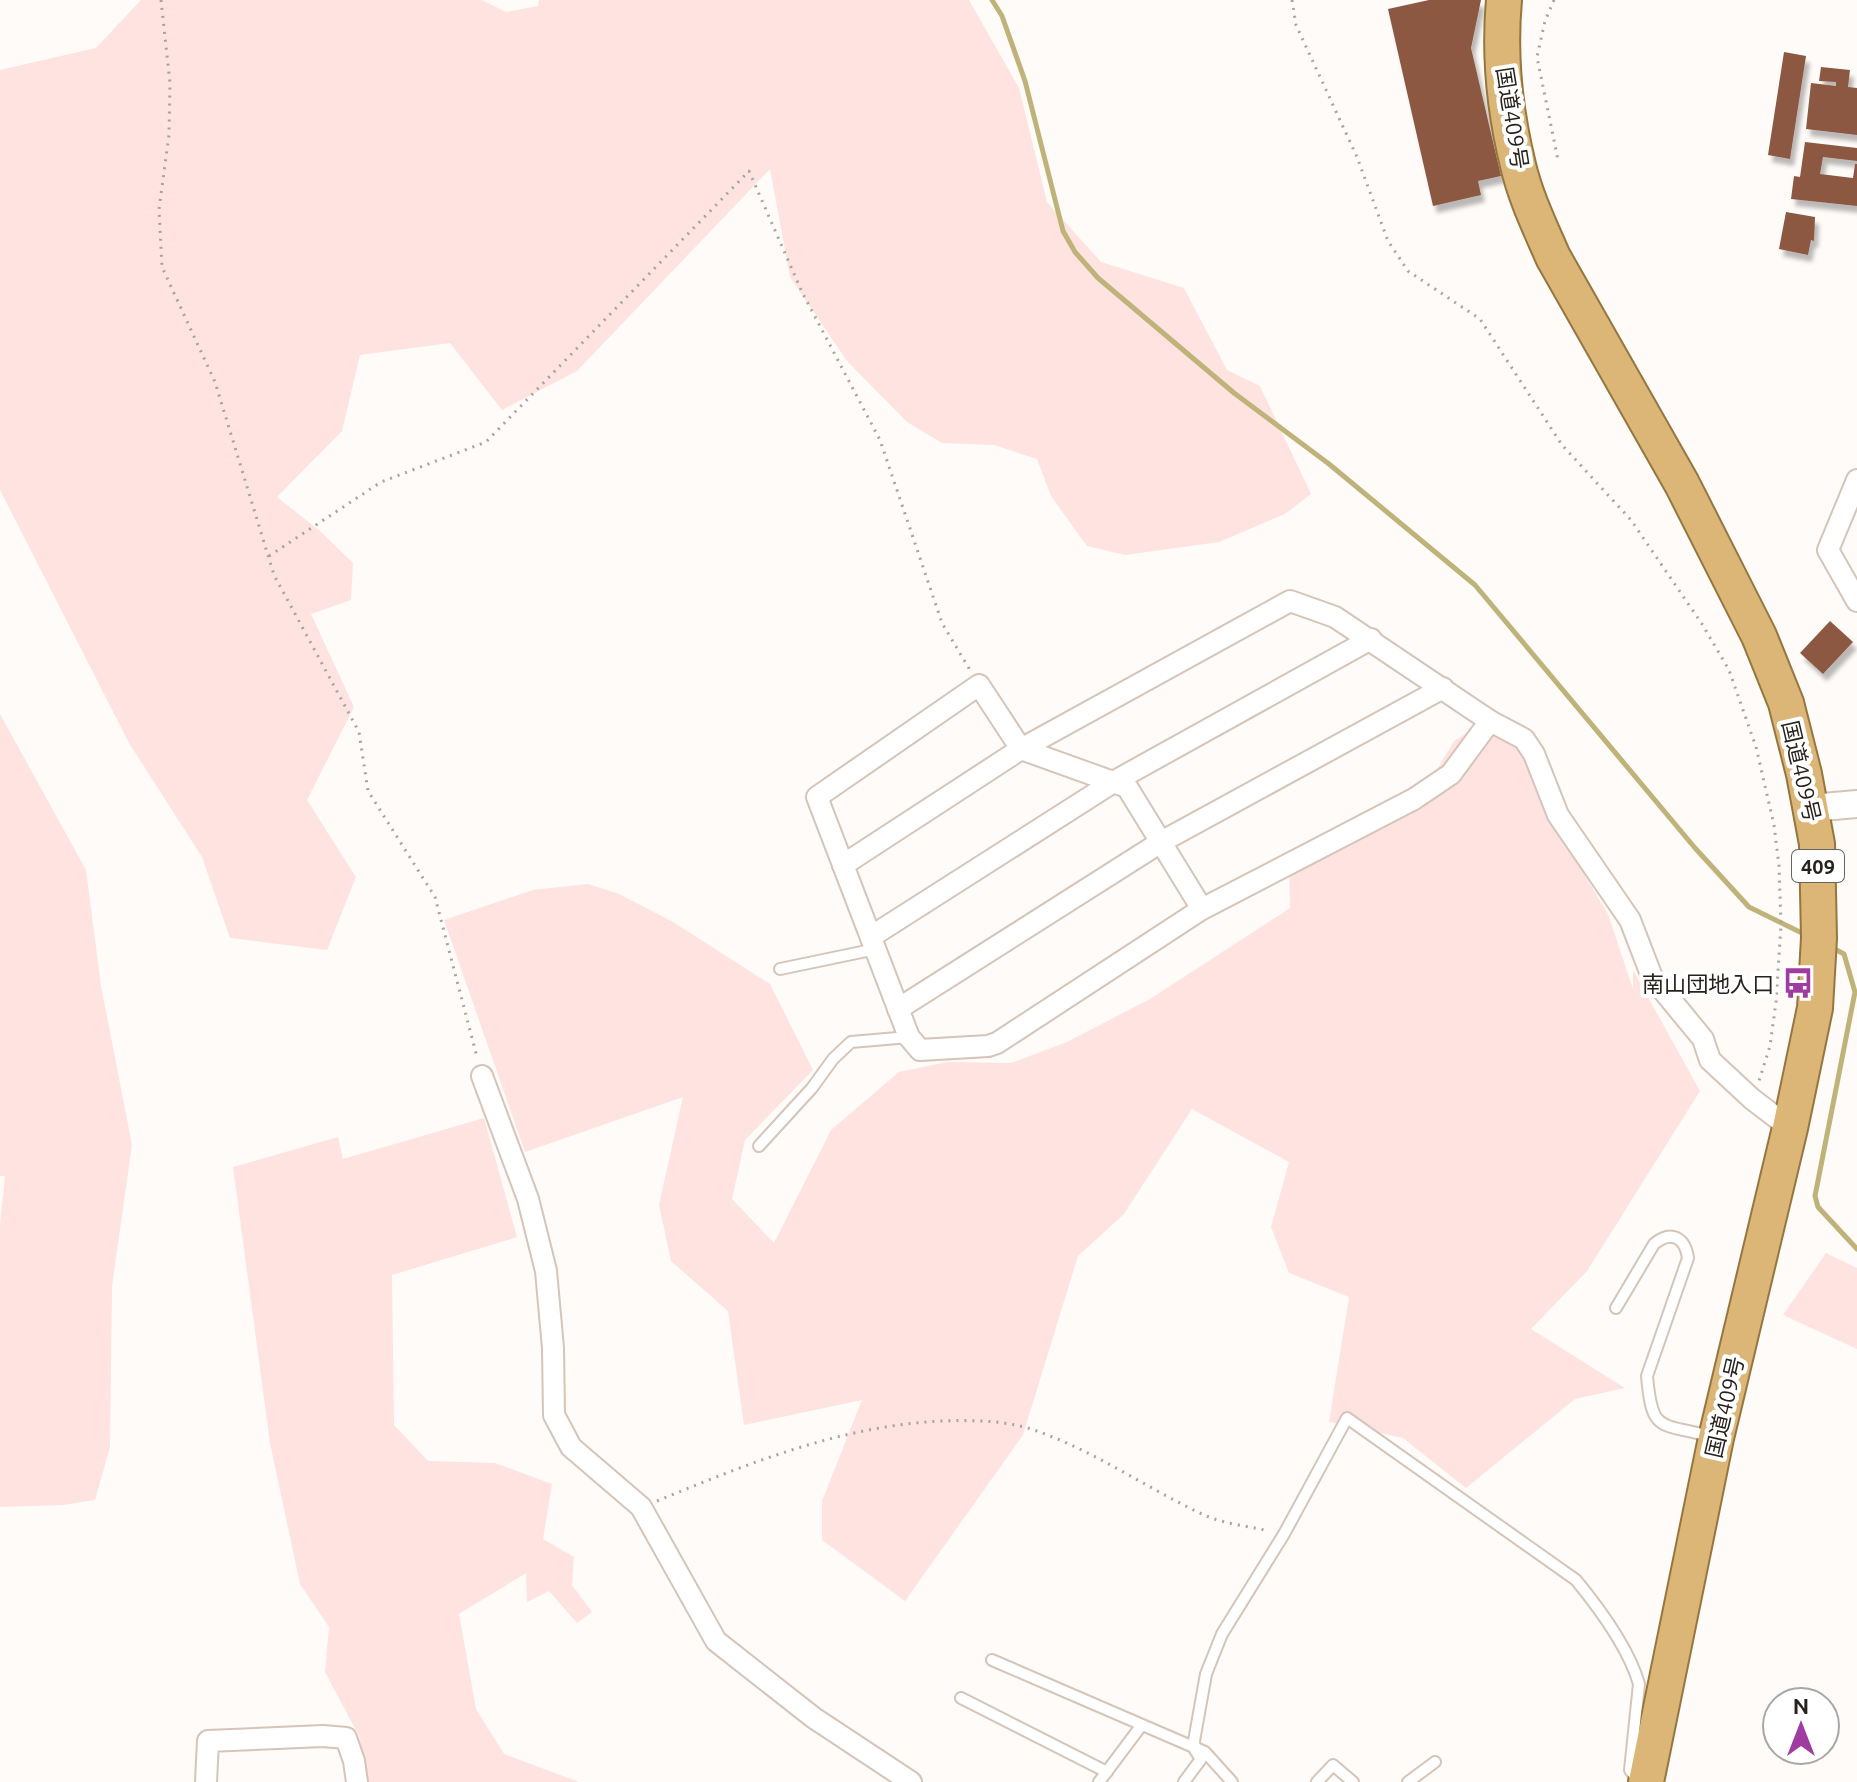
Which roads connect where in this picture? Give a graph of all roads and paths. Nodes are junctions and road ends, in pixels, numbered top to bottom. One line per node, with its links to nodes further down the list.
1 (161, 0): 7 (path)
2 (1292, 0): 25 (path)
3 (1504, 0): 16 (highway, 国道409号 / 409)
4 (1554, 0): 5 (path)
5 (1558, 160)
6 (1857, 480): 8 (street)
7 (269, 556): 10 (path); 24 (path)
8 (1857, 601)
9 (1371, 639): 11 (street); 13 (street); 14 (street)
10 (979, 685): 13 (street); 18 (street)
11 (1443, 688): 12 (street); 17 (street)
12 (1490, 721): 19 (street); 25 (street)
13 (1021, 749): 14 (street); 18 (street)
14 (1115, 781): 17 (street); 20 (street)
15 (1857, 804): 16 (street)
16 (1811, 808): 26 (highway, 国道409号 / 409)
17 (1161, 842): 19 (street); 22 (street)
18 (843, 865): 20 (street)
19 (1202, 909): 23 (street)
20 (874, 942): 21 (lane); 22 (street)
21 (780, 969)
22 (898, 1009): 23 (street)
23 (909, 1037): 27 (lane)
24 (482, 1076): 30 (street)
25 (1752, 1099): 26 (street)
26 (1790, 1128): 29 (highway, 国道409号 / 409)
27 (759, 1146)
28 (1616, 1308): 29 (lane)
29 (1716, 1438): 47 (highway, 国道409号 / 409)
30 (641, 1507): 31 (path); 40 (street)
31 (1284, 1534): 35 (lane); 47 (lane)
32 (992, 1660): 34 (lane)
33 (961, 1698): 37 (lane)
34 (1141, 1726): 35 (lane); 37 (lane)
35 (1195, 1750): 42 (lane); 43 (lane)
36 (1435, 1762): 46 (lane)
37 (1107, 1772): 41 (lane)
38 (206, 1782): 39 (street)
39 (357, 1782)
40 (911, 1782)
41 (1099, 1782)
42 (1184, 1782)
43 (1232, 1782)
44 (1317, 1782): 45 (lane)
45 (1353, 1782)
46 (1408, 1782)
47 (1643, 1782)

